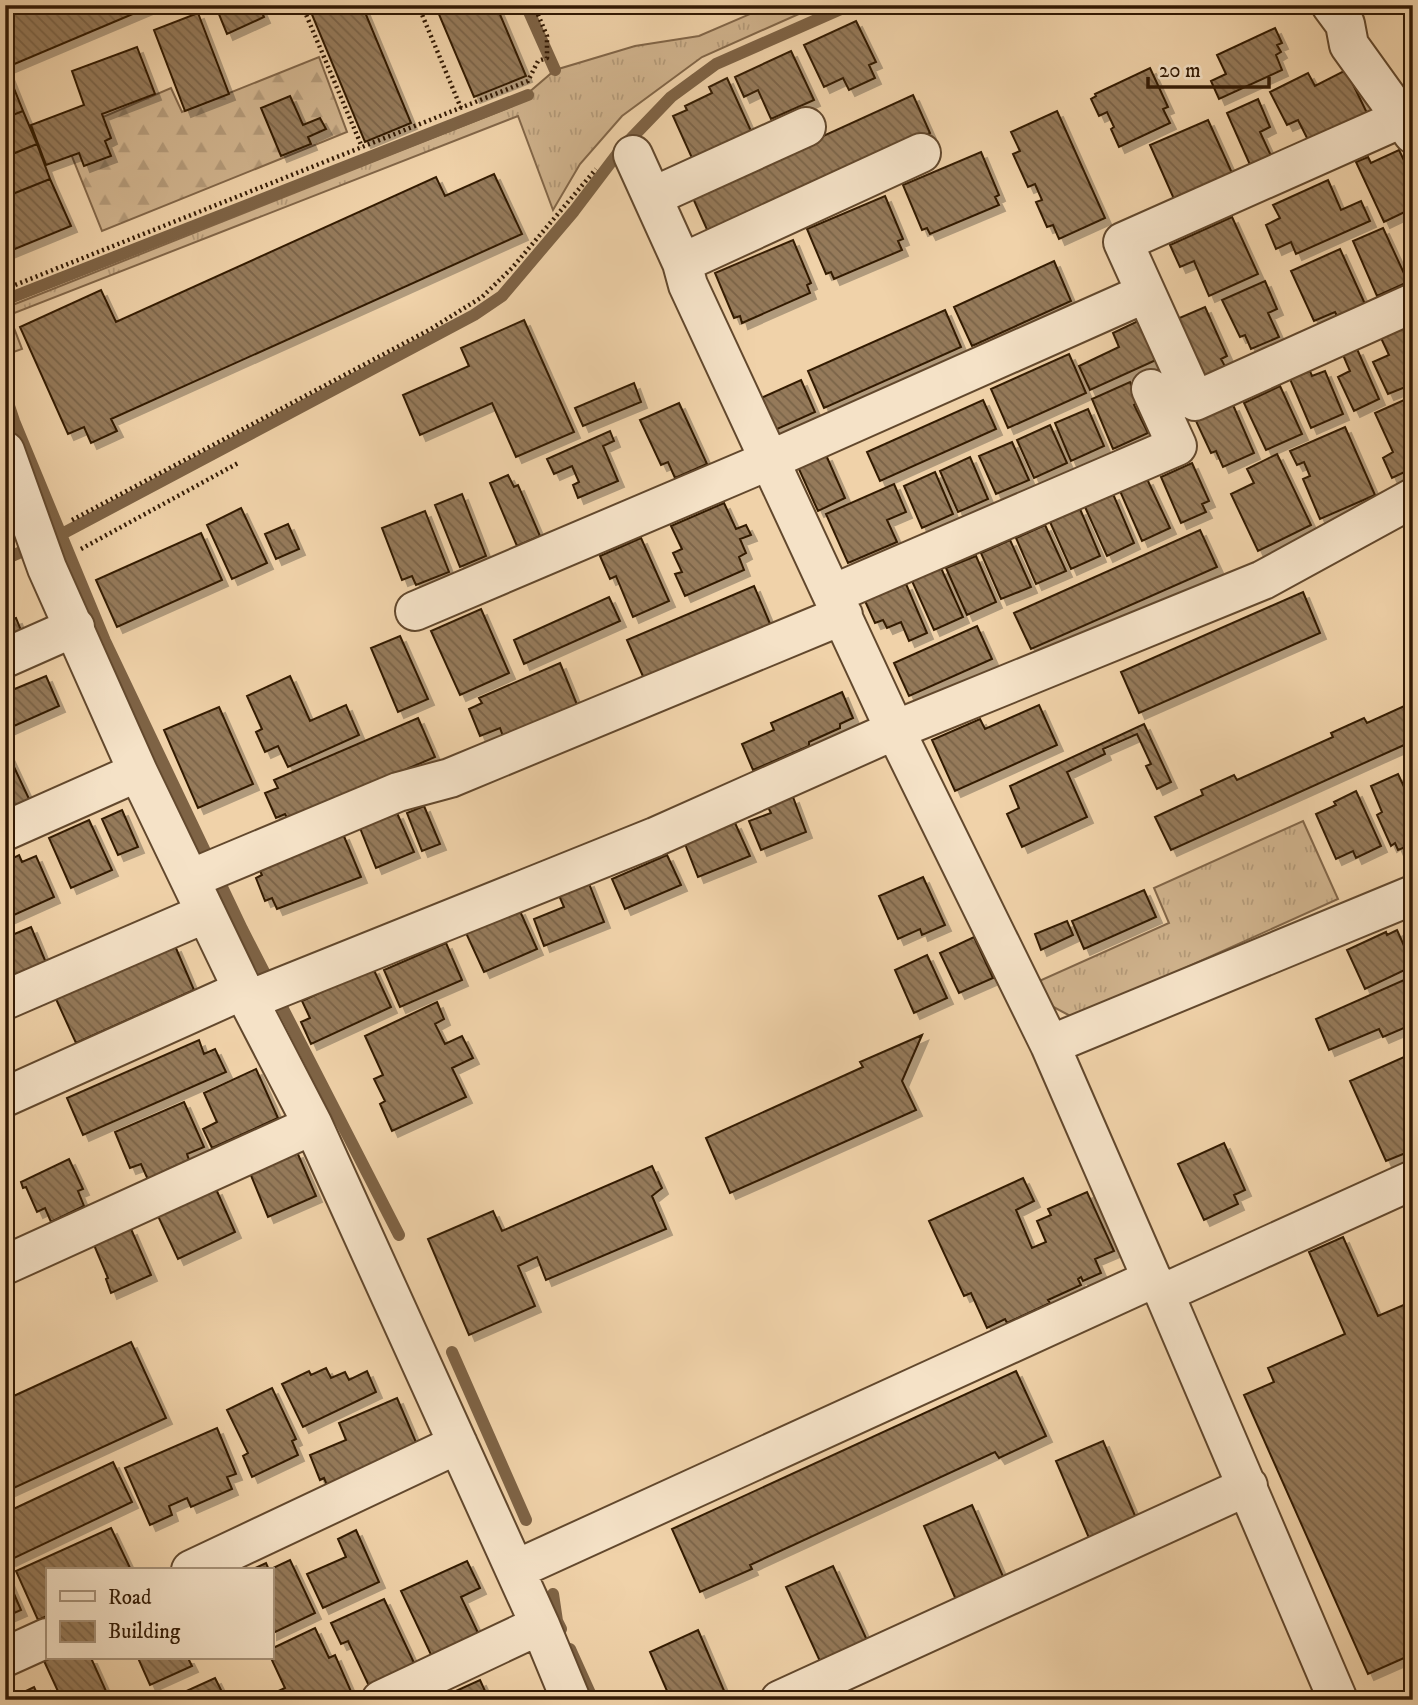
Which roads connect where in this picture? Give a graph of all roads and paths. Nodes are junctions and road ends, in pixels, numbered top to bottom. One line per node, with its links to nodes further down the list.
1 (302, 5): 8 (path)
2 (418, 5): 5 (path)
3 (534, 5): 5 (path)
4 (1331, 5): 6 (street)
5 (461, 108): 8 (path)
6 (1407, 126): 15 (street)
7 (806, 127): 11 (street)
8 (362, 147): 13 (path)
9 (921, 153): 12 (street)
10 (615, 161): 11 (street); 21 (path)
11 (652, 197): 12 (street)
12 (682, 263): 18 (street)
13 (5, 289)
14 (1130, 300): 18 (street)
15 (1413, 303)
16 (1152, 389): 22 (street)
17 (5, 451): 21 (street)
18 (770, 460): 22 (street); 23 (street)
19 (240, 462): 21 (path)
20 (1413, 498): 26 (street)
21 (42, 553): 24 (street)
22 (838, 604): 26 (street); 29 (street)
23 (415, 611)
24 (75, 627): 25 (street); 27 (street)
25 (5, 658)
26 (895, 730): 32 (street); 34 (street)
27 (138, 772): 28 (street); 29 (street)
28 (5, 831)
29 (190, 879): 31 (street)
30 (1413, 895): 34 (street)
31 (206, 913): 32 (street); 33 (street)
32 (246, 995): 35 (street); 36 (street)
33 (5, 1000)
34 (1050, 1045): 39 (street)
35 (5, 1097)
36 (313, 1125): 38 (street); 40 (street)
37 (1413, 1180): 39 (street)
38 (5, 1265)
39 (1158, 1286): 41 (street); 43 (street)
40 (458, 1444): 42 (street); 43 (street)
41 (1248, 1486): 49 (street); 50 (street)
42 (195, 1568)
43 (515, 1570): 44 (street)
44 (540, 1625): 47 (street); 48 (street)
45 (46, 1638): 46 (street)
46 (5, 1657)
47 (381, 1700)
48 (571, 1700)
49 (780, 1700)
50 (1338, 1700)

